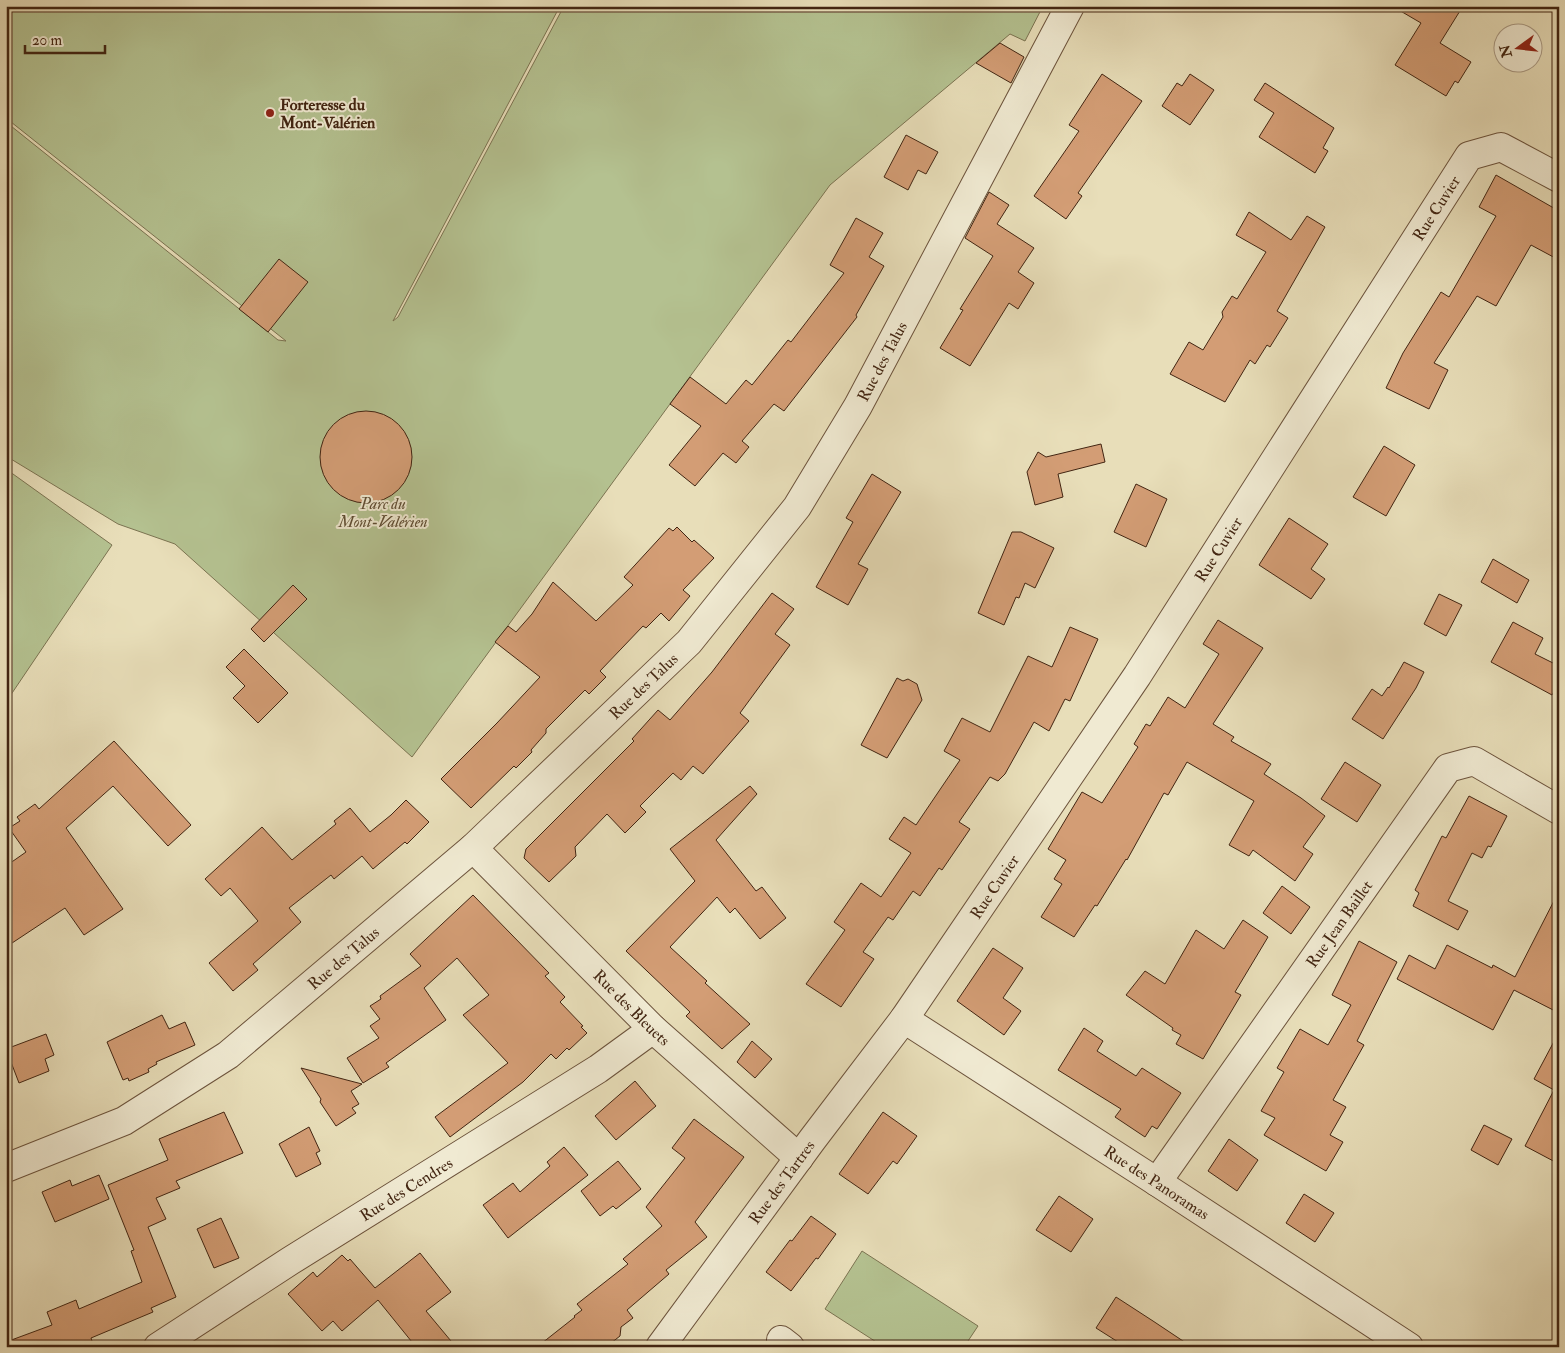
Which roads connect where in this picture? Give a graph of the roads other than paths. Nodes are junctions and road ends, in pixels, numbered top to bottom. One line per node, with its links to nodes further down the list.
1 (1070, 6): 4 (street, Rue des Talus)
2 (1559, 178): 5 (street, Rue Cuvier)
3 (1559, 810): 9 (street, Rue Jean Baillet)
4 (474, 848): 6 (street, Rue des Bleuets); 8 (street, Rue des Talus)
5 (904, 1019): 7 (street, Rue des Tartres); 9 (street, Rue des Panoramas)
6 (653, 1029): 7 (street, Rue des Bleuets); 10 (street, Rue des Cendres)
7 (799, 1158): 11 (street, Rue des Tartres)
8 (6, 1168)
9 (1158, 1182): 12 (street, Rue des Panoramas)
10 (158, 1347)
11 (660, 1347)
12 (1408, 1347)

